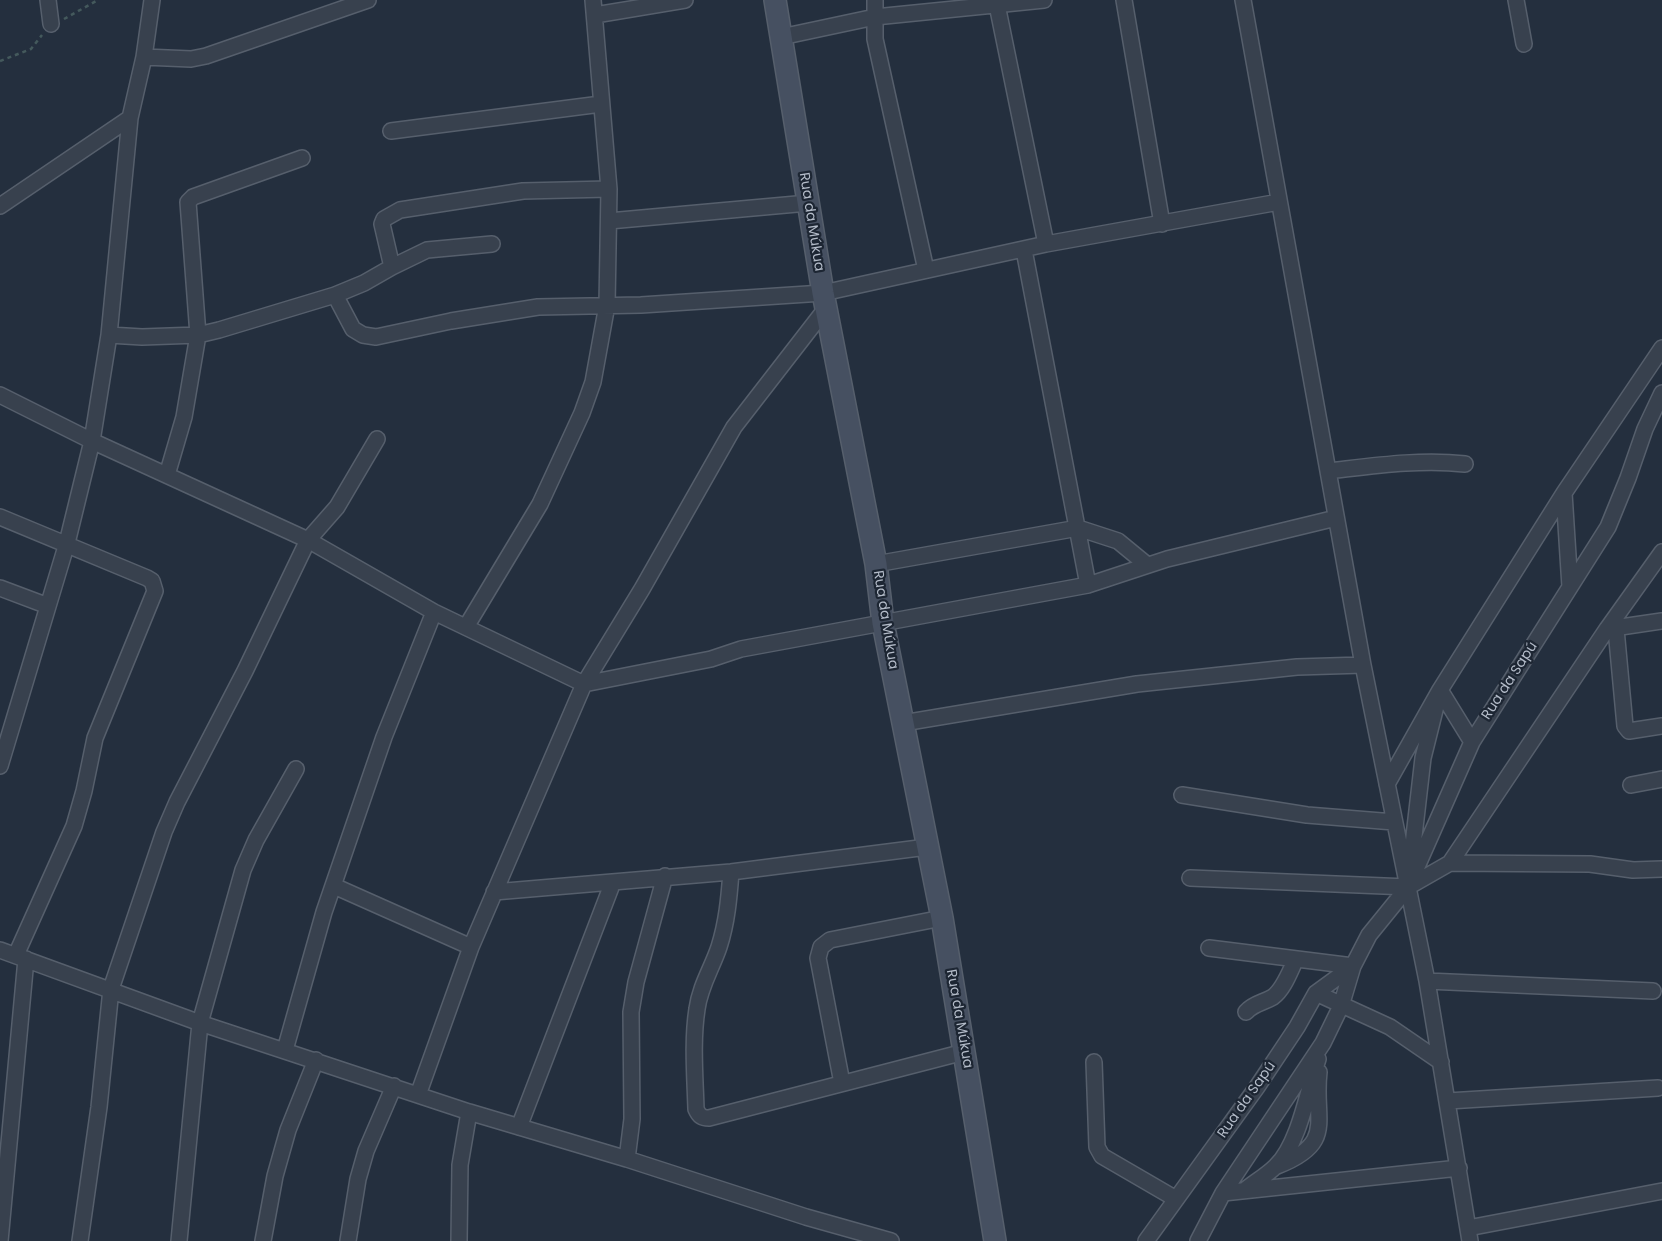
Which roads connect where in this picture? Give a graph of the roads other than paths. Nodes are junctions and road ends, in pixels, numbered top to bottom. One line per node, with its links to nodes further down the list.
1 (48, 0): 14 (street)
2 (152, 0): 17 (street)
3 (368, 0): 17 (street)
4 (685, 0): 12 (street)
5 (775, 0): 15 (street, Rua da Múkua)
6 (875, 0): 13 (street)
7 (1044, 0): 11 (street)
8 (1124, 0): 27 (street)
9 (1243, 0): 23 (street)
10 (1516, 0): 16 (street)
11 (996, 2): 13 (street); 29 (street)
12 (594, 8): 18 (street)
13 (876, 17): 15 (street); 32 (street)
14 (51, 24)
15 (781, 37): 24 (street, Rua da Múkua)
16 (1524, 44)
17 (144, 57): 19 (street)
18 (602, 104): 20 (street); 22 (street)
19 (130, 118): 25 (street); 36 (street)
20 (391, 131)
21 (302, 158): 37 (street)
22 (609, 190): 26 (street); 31 (street)
23 (1279, 202): 27 (street); 45 (street)
24 (808, 203): 26 (street); 34 (street, Rua da Múkua)
25 (0, 206)
26 (609, 221): 35 (street)
27 (1162, 224): 29 (street)
28 (492, 244): 31 (street)
29 (1046, 244): 30 (street)
30 (1024, 250): 32 (street); 50 (street)
31 (392, 267): 33 (street)
32 (926, 270): 34 (street)
33 (335, 295): 35 (street); 37 (street)
34 (825, 300): 35 (street); 54 (street, Rua da Múkua); 66 (street)
35 (607, 305): 63 (street)
36 (109, 335): 37 (street); 43 (street)
37 (198, 335): 46 (street)
38 (1662, 348): 47 (street)
39 (1662, 384): 41 (street, Rua da Sapú)
40 (0, 395): 43 (street)
41 (1659, 396): 57 (street, Rua da Sapú)
42 (377, 439): 51 (street)
43 (92, 441): 46 (street); 52 (street)
44 (1465, 464): 45 (street)
45 (1328, 471): 49 (street)
46 (167, 475): 51 (street)
47 (1564, 493): 57 (street); 67 (street)
48 (0, 517): 52 (street)
49 (1336, 518): 55 (street); 65 (street)
50 (1078, 528): 54 (street); 55 (street); 56 (street)
51 (308, 540): 60 (street); 97 (street)
52 (67, 543): 59 (street); 93 (street)
53 (1662, 552): 64 (street)
54 (876, 564): 62 (street, Rua da Múkua)
55 (1146, 564): 56 (street)
56 (1088, 585): 62 (street)
57 (1570, 587): 71 (street, Rua da Sapú)
58 (0, 588): 59 (street)
59 (48, 606): 68 (street)
60 (434, 612): 63 (street); 86 (street)
61 (1662, 621): 64 (street)
62 (883, 623): 66 (street); 69 (street, Rua da Múkua)
63 (466, 627): 66 (street)
64 (1611, 629): 70 (street); 80 (street)
65 (1364, 665): 69 (street); 75 (street)
66 (584, 684): 88 (street)
67 (1440, 690): 71 (street); 75 (street); 87 (street)
68 (7, 717): 72 (street)
69 (903, 723): 79 (street, Rua da Múkua)
70 (1662, 726)
71 (1472, 742): 87 (street, Rua da Sapú)
72 (0, 766)
73 (296, 769): 102 (street)
74 (1662, 778): 76 (street)
75 (1387, 784): 78 (street)
76 (1631, 785)
77 (1182, 795): 78 (street)
78 (1394, 822): 87 (street)
79 (927, 847): 82 (street); 89 (street, Rua da Múkua)
80 (1450, 863): 81 (street); 87 (street)
81 (1662, 869)
82 (731, 872): 83 (street); 109 (street)
83 (665, 876): 85 (street); 116 (street)
84 (1190, 878): 87 (street)
85 (613, 882): 88 (street); 115 (street)
86 (334, 886): 90 (street); 104 (street)
87 (1408, 887): 95 (street, Rua da Sapú); 96 (street)
88 (494, 892): 90 (street)
89 (942, 918): 105 (street, Rua da Múkua); 109 (street)
90 (471, 947): 112 (street)
91 (1209, 948): 94 (street)
92 (0, 950): 93 (street)
93 (21, 957): 97 (street); 124 (street)
94 (1296, 959): 95 (street); 101 (street)
95 (1353, 966): 99 (street, Rua da Sapú); 100 (street, Rua da Sapú)
96 (1427, 981): 98 (street); 108 (street)
97 (111, 989): 102 (street); 125 (street)
98 (1653, 991)
99 (1316, 993): 100 (street); 122 (street, Rua da Sapú)
100 (1341, 1006): 103 (street, Rua da Sapú); 108 (street)
101 (1246, 1012)
102 (200, 1023): 104 (street); 126 (street)
103 (1323, 1043): 117 (street); 117 (street); 121 (street, Rua da Sapú)
104 (285, 1050): 106 (street)
105 (964, 1052): 109 (street); 131 (street, Rua da Múkua)
106 (316, 1060): 110 (street); 127 (street)
107 (1094, 1062): 122 (street)
108 (1441, 1062): 113 (street)
109 (842, 1083)
110 (394, 1086): 112 (street); 128 (street)
111 (1658, 1088): 113 (street)
112 (418, 1095): 114 (street)
113 (1448, 1101): 118 (street)
114 (469, 1112): 115 (street); 129 (street)
115 (519, 1127): 116 (street)
116 (627, 1159): 130 (street)
117 (1277, 1166): 119 (street)
118 (1458, 1168): 119 (street); 123 (street)
119 (1244, 1191): 121 (street)
120 (1662, 1192): 123 (street)
121 (1223, 1193): 133 (street, Rua da Sapú)
122 (1176, 1199): 132 (street, Rua da Sapú)
123 (1469, 1235)
124 (0, 1241)
125 (80, 1241)
126 (179, 1241)
127 (263, 1241)
128 (348, 1241)
129 (459, 1241)
130 (891, 1241)
131 (995, 1241)
132 (1146, 1241)
133 (1198, 1241)

